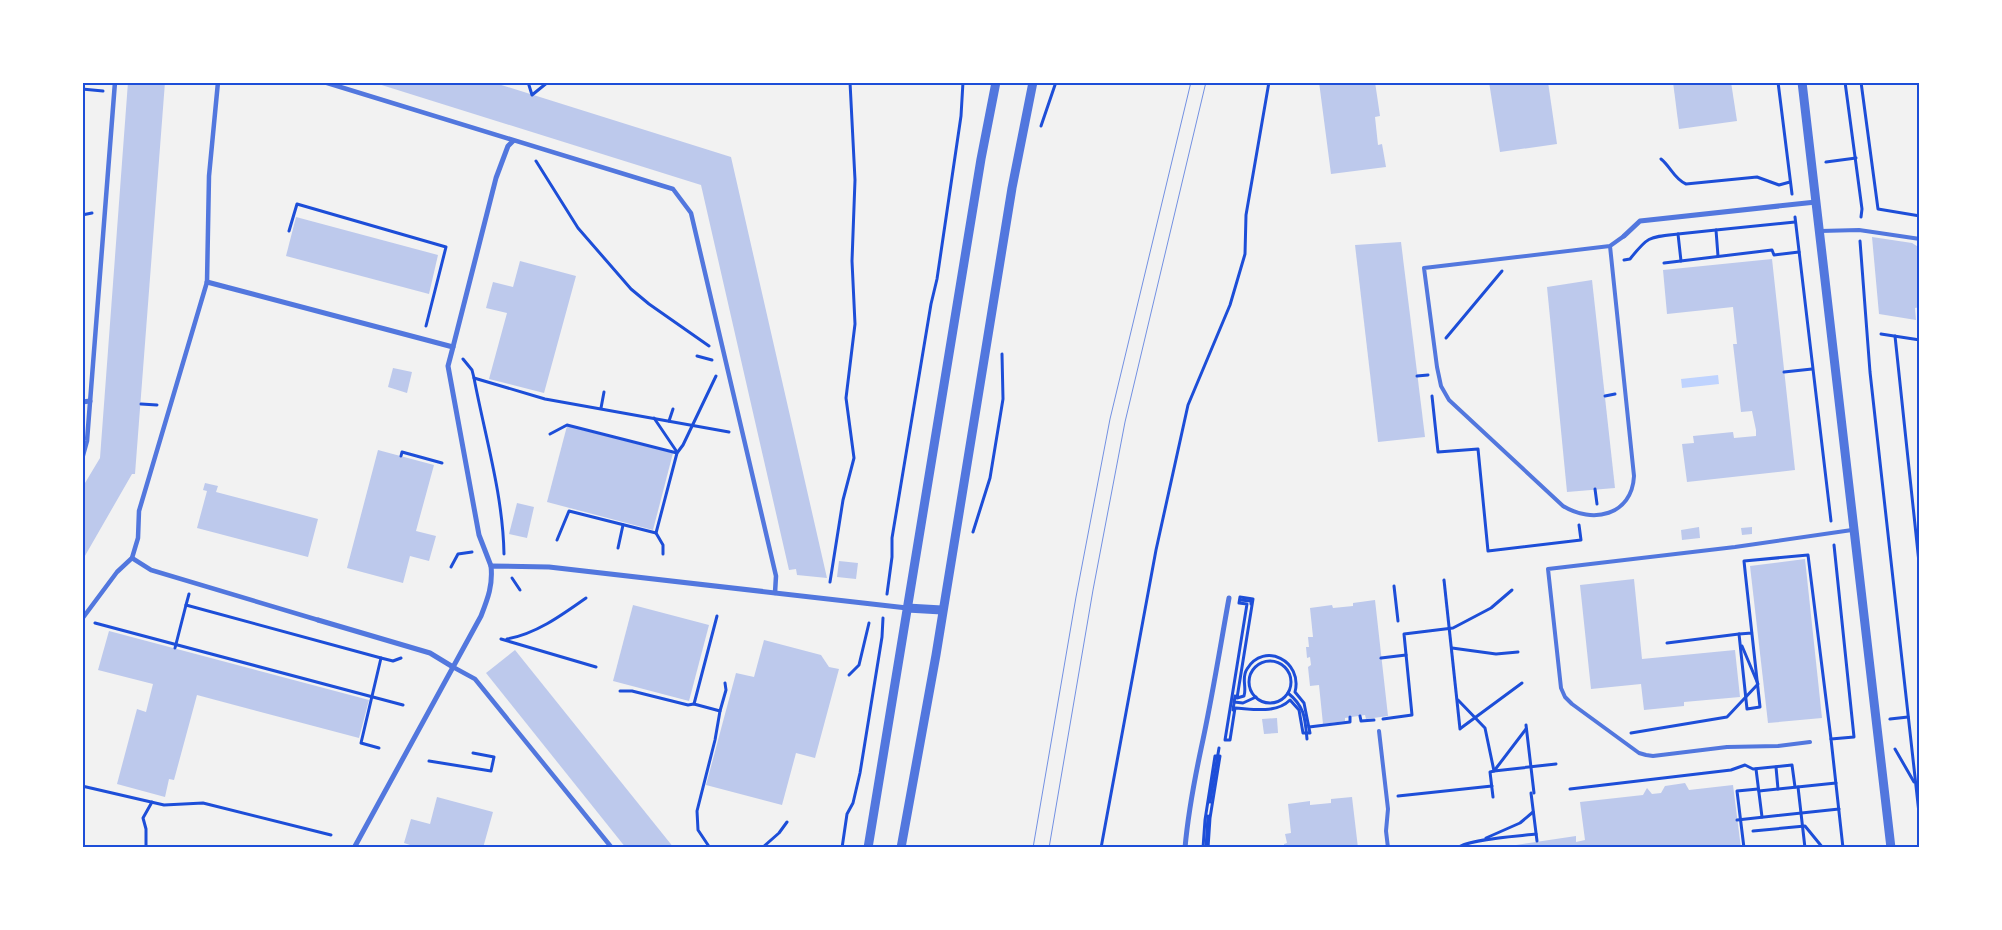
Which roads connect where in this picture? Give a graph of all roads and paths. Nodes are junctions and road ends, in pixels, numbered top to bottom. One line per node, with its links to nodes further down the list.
1 (115, 82): 17 (street)
2 (218, 82): 41 (street)
3 (324, 82): 19 (street)
4 (528, 82): 5 (path)
5 (548, 82)
6 (850, 82): 89 (path)
7 (964, 82): 99 (path)
8 (996, 82): 100 (street)
9 (1033, 82): 101 (street)
10 (1056, 82): 18 (path)
11 (1269, 82): 192 (path)
12 (1778, 82): 22 (path)
13 (1802, 82): 23 (street)
14 (1845, 82): 28 (path)
15 (1861, 82): 25 (path)
16 (82, 89): 17 (path)
17 (114, 92): 59 (street)
18 (1041, 128)
19 (513, 141): 20 (street); 46 (street)
20 (526, 145): 50 (path); 50 (street)
21 (1661, 159): 22 (path)
22 (1790, 182): 24 (path)
23 (1817, 202): 24 (street); 30 (street)
24 (1793, 205): 26 (path); 32 (street)
25 (1920, 216)
26 (1795, 222): 27 (path); 35 (path)
27 (1716, 230): 31 (path); 36 (path)
28 (1860, 230): 30 (lane); 33 (lane); 139 (path)
29 (289, 231): 44 (path)
30 (1820, 231): 73 (street)
31 (1678, 234): 38 (path); 40 (path)
32 (1624, 236): 34 (lane)
33 (1920, 239)
34 (1610, 246): 37 (lane); 40 (lane)
35 (1799, 252): 36 (path); 52 (path)
36 (1718, 256): 38 (path)
37 (1512, 259): 48 (path); 48 (lane)
38 (1682, 260): 39 (path)
39 (1664, 262)
40 (1612, 263): 48 (lane)
41 (206, 282): 44 (street); 83 (street)
42 (1881, 334): 43 (path)
43 (1895, 336): 45 (path); 79 (path)
44 (421, 339): 46 (street)
45 (1920, 340)
46 (453, 347): 56 (path); 85 (street)
47 (1001, 347): 76 (path)
48 (1435, 352)
49 (697, 356): 51 (path)
50 (725, 356): 51 (path); 67 (street)
51 (722, 363): 65 (path)
52 (1812, 369): 53 (path); 74 (path)
53 (1784, 372)
54 (1429, 375): 55 (path)
55 (1417, 376)
56 (474, 378): 61 (path); 84 (path)
57 (604, 392): 61 (path)
58 (1432, 394): 78 (path)
59 (90, 401): 60 (street); 70 (street)
60 (82, 402)
61 (600, 408): 63 (path)
62 (672, 409): 64 (path)
63 (654, 418): 64 (path); 68 (path)
64 (669, 421): 65 (path)
65 (692, 425): 67 (path); 68 (path)
66 (550, 434): 68 (path)
67 (744, 435): 94 (street)
68 (677, 453): 75 (path)
69 (401, 456): 71 (path)
70 (82, 459)
71 (442, 462)
72 (624, 525): 75 (path); 77 (path); 80 (path)
73 (1855, 529): 74 (lane); 147 (street)
74 (1832, 533): 145 (path); 148 (lane)
75 (656, 534): 82 (path)
76 (972, 534)
77 (557, 540)
78 (1580, 540)
79 (1918, 544): 87 (path)
80 (618, 548)
81 (458, 554): 86 (path)
82 (663, 554)
83 (132, 558): 90 (street); 103 (street)
84 (505, 565): 85 (street); 92 (path); 94 (street)
85 (491, 566): 120 (street)
86 (451, 567)
87 (1920, 572)
88 (1444, 580): 108 (path)
89 (830, 582)
90 (192, 583): 98 (path); 104 (street)
91 (1394, 586): 105 (path)
92 (520, 590)
93 (1512, 590): 108 (path)
94 (774, 593): 99 (street)
95 (586, 598): 121 (path)
96 (1229, 598): 97 (path); 193 (street)
97 (1240, 600): 132 (path); 141 (path); 146 (path)
98 (186, 604): 113 (path); 118 (path)
99 (885, 606): 100 (street); 189 (path)
100 (907, 608): 101 (street); 190 (street)
101 (942, 610): 191 (street)
102 (717, 616): 133 (path)
103 (82, 619)
104 (318, 620): 115 (street)
105 (1398, 621)
106 (89, 622): 113 (path)
107 (869, 623): 122 (path)
108 (1449, 629): 114 (path); 117 (path)
109 (1752, 633): 110 (path); 125 (path); 145 (path)
110 (1739, 634): 111 (path); 112 (path)
111 (1740, 641): 125 (path); 128 (path)
112 (1667, 643)
113 (175, 647): 129 (path)
114 (1452, 648): 116 (path); 131 (path)
115 (423, 651): 118 (path); 120 (street)
116 (1518, 652)
117 (1406, 655): 119 (path); 136 (path)
118 (381, 658): 129 (path)
119 (1381, 658)
120 (453, 667): 185 (street); 186 (street)
121 (596, 667)
122 (848, 675)
123 (725, 683): 135 (path)
124 (1522, 683): 137 (path)
125 (1758, 684): 128 (path); 128 (path)
126 (620, 691): 133 (path)
127 (1288, 693): 130 (path); 130 (path); 141 (path)
128 (1746, 696): 148 (path)
129 (372, 697): 134 (path); 151 (path)
130 (1256, 698): 132 (path)
131 (1457, 699): 137 (path); 137 (path)
132 (1234, 702): 146 (path)
133 (694, 704): 135 (path)
134 (403, 705)
135 (720, 711): 187 (path)
136 (1412, 715)
137 (1475, 716): 159 (path)
138 (1350, 717): 141 (path)
139 (1908, 717): 140 (path); 161 (path)
140 (1887, 719)
141 (1307, 727): 143 (path)
142 (1379, 731): 169 (lane)
143 (1306, 733): 144 (path); 146 (path)
144 (1307, 739)
145 (1831, 739): 160 (path)
146 (1227, 740): 150 (path)
147 (1879, 740): 161 (path); 201 (street)
148 (1622, 741): 149 (lane)
149 (1810, 742)
150 (1226, 747)
151 (379, 748)
152 (1219, 748): 194 (path)
153 (473, 753): 154 (path)
154 (429, 761)
155 (1556, 764): 156 (path)
156 (1531, 767): 159 (path); 159 (path); 172 (path)
157 (1776, 767): 158 (path); 164 (path); 166 (path)
158 (1756, 769): 165 (path); 167 (path)
159 (1494, 771): 163 (path)
160 (1836, 783): 164 (path); 171 (path)
161 (1915, 785): 177 (path)
162 (82, 786): 170 (path)
163 (1492, 786): 168 (path); 169 (path)
164 (1796, 787): 166 (path); 173 (path)
165 (1570, 789)
166 (1778, 789): 167 (path)
167 (1759, 790): 174 (path); 175 (path)
168 (1493, 797)
169 (1387, 798): 195 (lane)
170 (152, 802): 181 (path); 184 (path)
171 (1838, 809): 173 (path); 200 (path)
172 (1533, 812): 180 (path); 182 (path)
173 (1801, 813): 174 (path); 178 (path)
174 (1762, 817): 175 (path)
175 (1739, 820): 197 (path)
176 (787, 822): 188 (path)
177 (1920, 822)
178 (1802, 826): 179 (path); 198 (path); 199 (path)
179 (1753, 831)
180 (1536, 834): 182 (path); 183 (path)
181 (331, 835)
182 (1479, 841): 196 (path)
183 (1537, 841)
184 (146, 848)
185 (354, 848)
186 (612, 848)
187 (710, 848)
188 (762, 848)
189 (842, 848)
190 (868, 848)
191 (901, 848)
192 (1101, 848)
193 (1186, 848)
194 (1206, 848)
195 (1388, 848)
196 (1458, 848)
197 (1744, 848)
198 (1805, 848)
199 (1824, 848)
200 (1843, 848)
201 (1891, 848)

